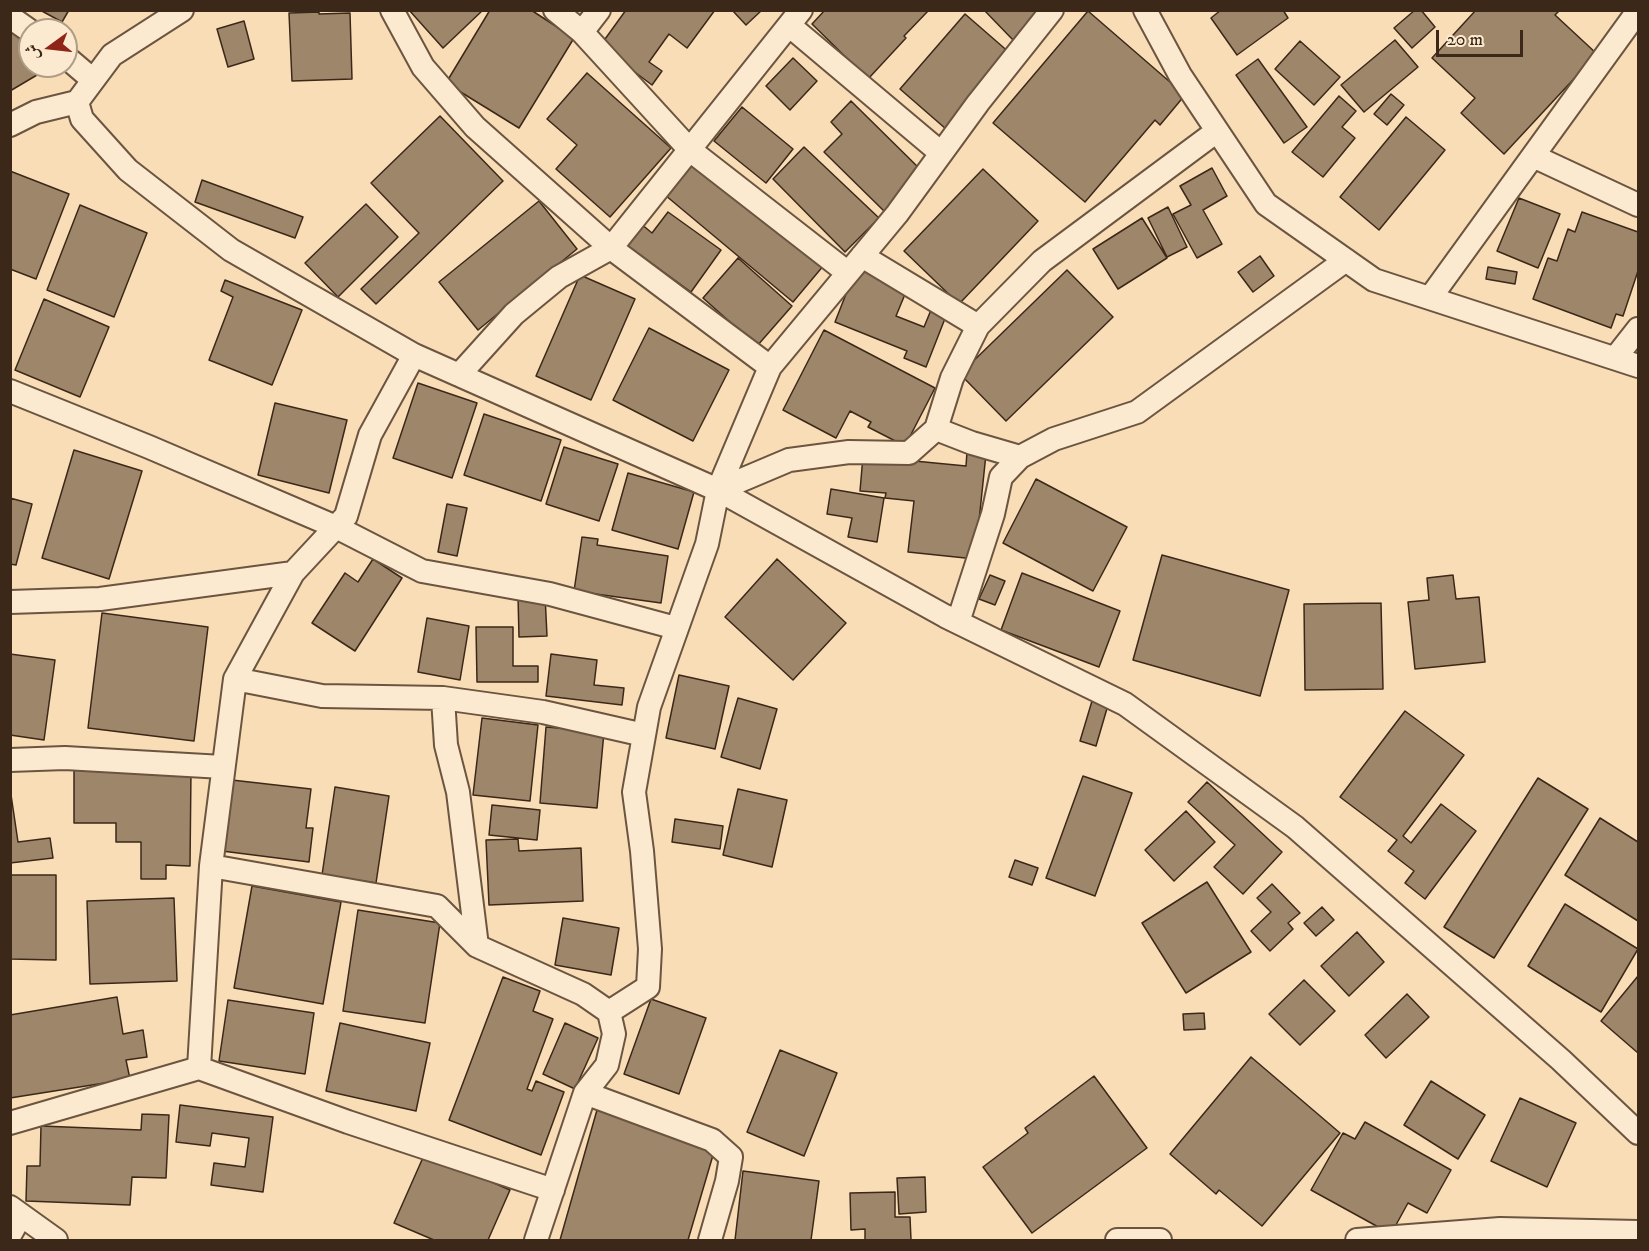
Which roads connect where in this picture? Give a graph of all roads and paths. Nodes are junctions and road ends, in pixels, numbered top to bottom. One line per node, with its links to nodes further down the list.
1 (152, 10): 11 (street)
2 (182, 10): 11 (street)
3 (392, 10): 21 (street)
4 (555, 10): 10 (street)
5 (599, 10): 10 (street)
6 (1052, 10): 18 (street)
7 (1145, 10): 16 (street)
8 (1638, 11): 19 (street)
9 (795, 18): 17 (street); 18 (street)
10 (582, 32): 17 (street)
11 (133, 42): 13 (street)
12 (78, 67): 13 (street)
13 (93, 80): 14 (street)
14 (76, 102): 15 (street); 27 (street)
15 (10, 125)
16 (1217, 130): 22 (street); 25 (street)
17 (690, 150): 21 (street); 23 (street)
18 (942, 153): 23 (street)
19 (1533, 156): 20 (street); 24 (street)
20 (1638, 205)
21 (611, 248): 30 (street); 31 (street)
22 (1346, 260): 24 (street); 34 (street)
23 (855, 265): 25 (street); 30 (street)
24 (1430, 298): 28 (street)
25 (978, 326): 33 (street)
26 (1638, 329): 28 (street)
27 (414, 355): 31 (street); 36 (street)
28 (1616, 357): 29 (street)
29 (1638, 366)
30 (770, 367): 35 (street)
31 (459, 375): 35 (street)
32 (10, 391): 36 (street)
33 (936, 429): 34 (street); 35 (street)
34 (1020, 457): 39 (street)
35 (718, 490): 39 (street); 40 (street)
36 (336, 527): 37 (street); 40 (street)
37 (293, 573): 38 (street); 41 (street)
38 (10, 602)
39 (957, 622): 52 (street)
40 (676, 628): 43 (street)
41 (235, 679): 42 (street); 45 (street)
42 (443, 698): 43 (street); 47 (street)
43 (644, 735): 48 (street)
44 (10, 760): 45 (street)
45 (223, 766): 46 (street)
46 (211, 866): 47 (street); 49 (street)
47 (477, 946): 48 (street)
48 (609, 1012): 50 (street)
49 (199, 1068): 51 (street); 53 (street)
50 (585, 1093): 53 (street); 61 (street)
51 (10, 1123)
52 (1638, 1134)
53 (553, 1190): 60 (street)
54 (16, 1211): 56 (street); 59 (street)
55 (1638, 1232): 57 (street)
56 (10, 1235)
57 (1582, 1235): 58 (street)
58 (1408, 1238): 64 (street)
59 (56, 1240)
60 (536, 1240)
61 (710, 1240)
62 (1117, 1240): 63 (street)
63 (1160, 1240)
64 (1357, 1240)

